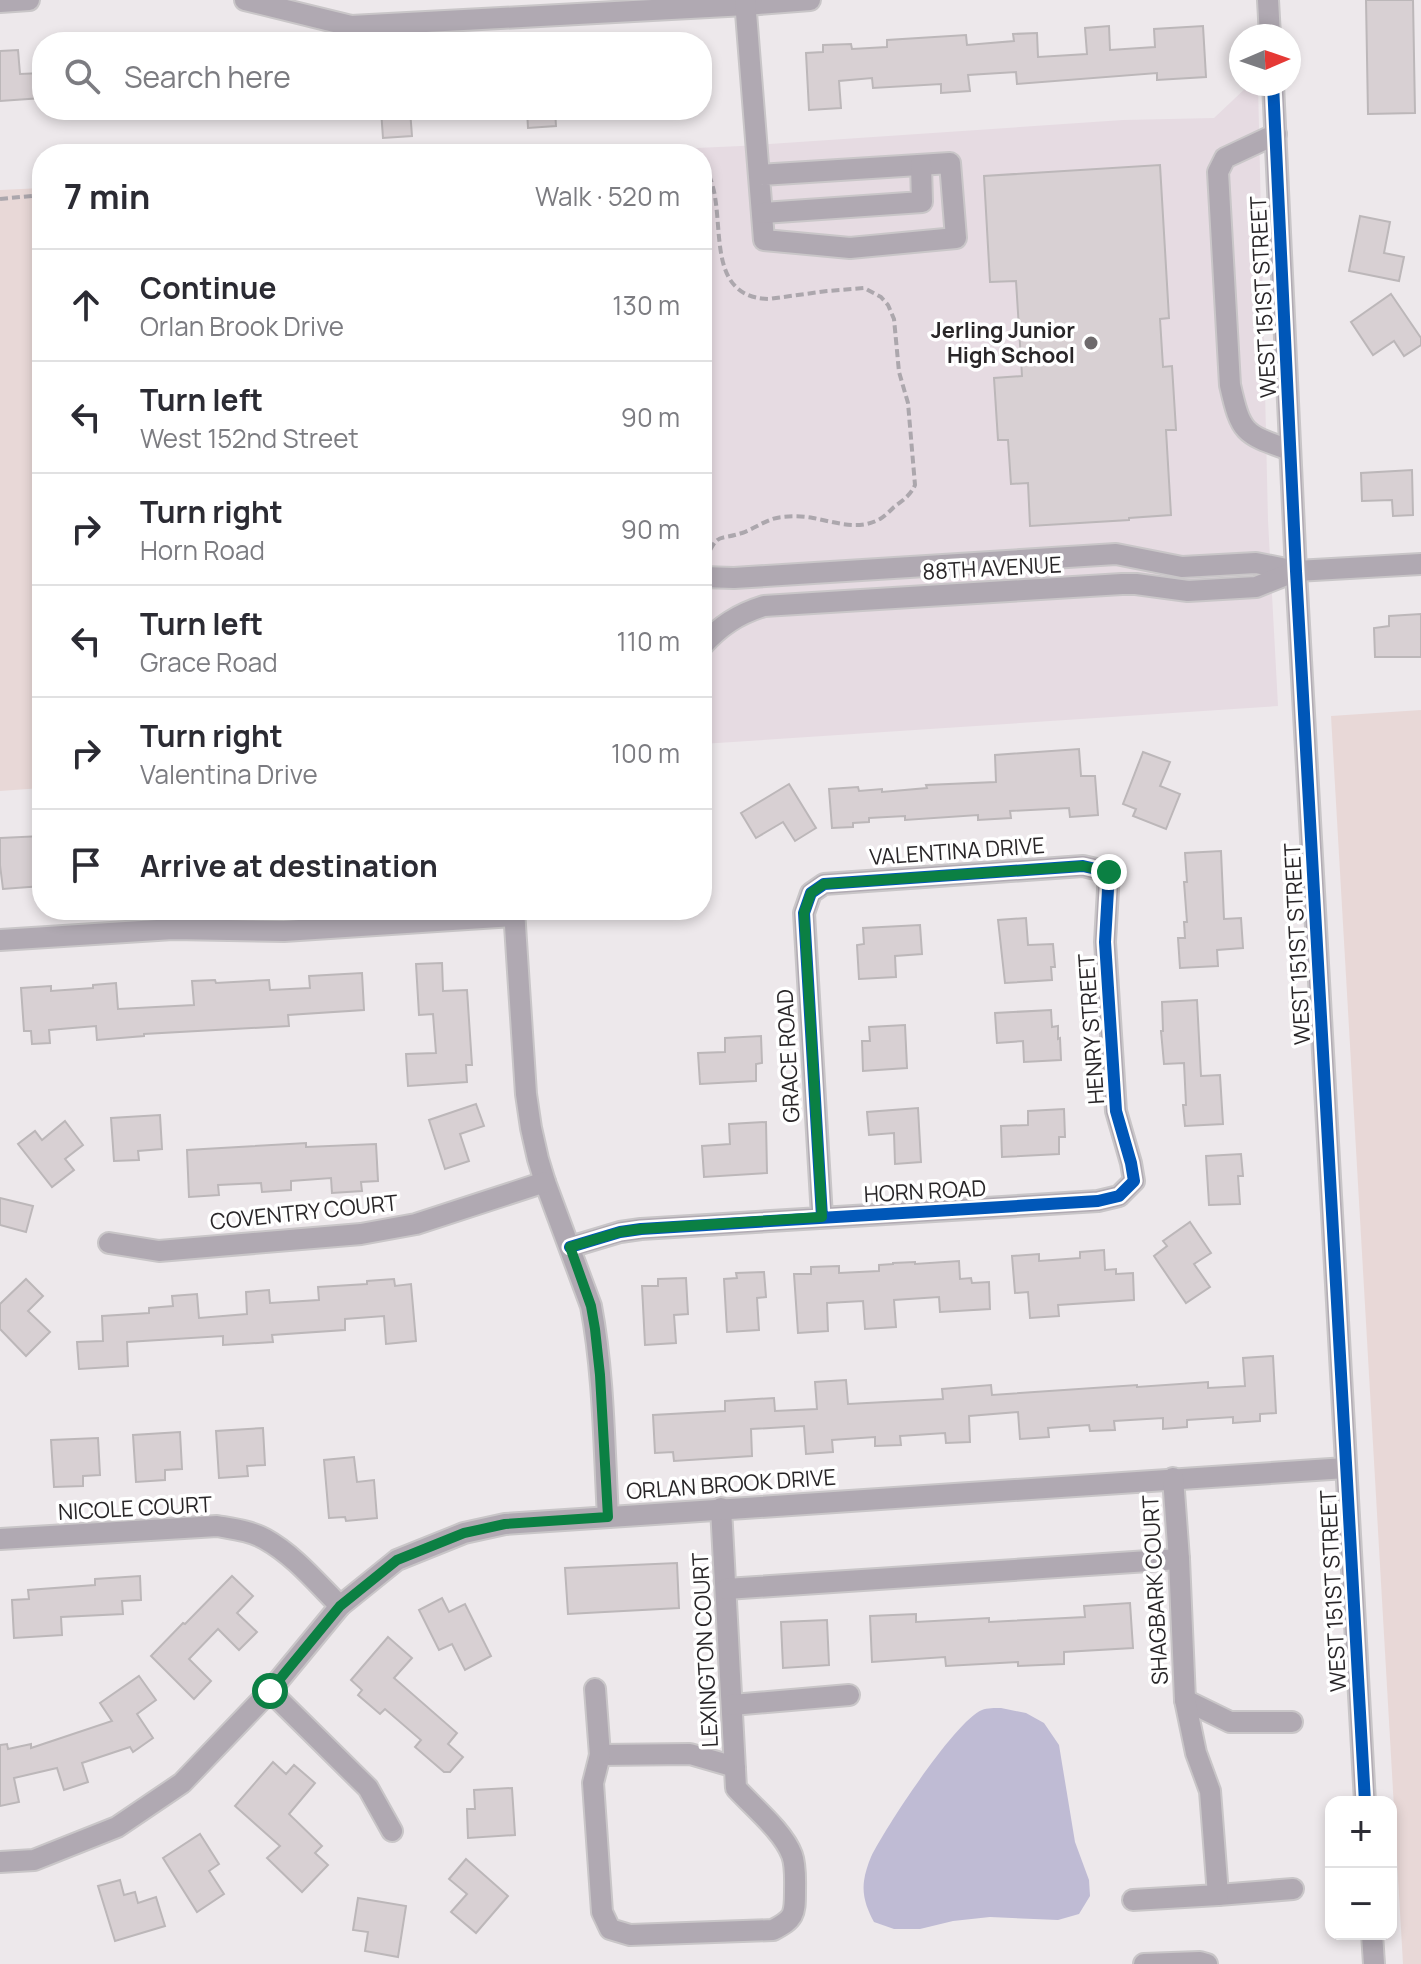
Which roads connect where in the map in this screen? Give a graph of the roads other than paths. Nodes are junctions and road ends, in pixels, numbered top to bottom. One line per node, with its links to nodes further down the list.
1 (29, 0): 5 (street)
2 (245, 0): 6 (street)
3 (810, 0): 6 (street)
4 (1268, 0): 7 (street)
5 (0, 2)
6 (746, 3): 11 (street)
7 (1269, 24)
8 (1274, 96): 9 (street, WEST 151ST STREET)
9 (1276, 134): 13 (street, WEST 151ST STREET); 13 (street)
10 (921, 165): 11 (street); 12 (street); 12 (street)
11 (760, 175): 12 (street)
12 (763, 213)
13 (1290, 450): 15 (street, WEST 151ST STREET)
14 (1421, 564): 15 (street, 88TH AVENUE)
15 (1296, 571): 16 (street, 88TH AVENUE); 17 (street, 88TH AVENUE); 28 (street, WEST 151ST STREET)
16 (712, 577)
17 (712, 635)
18 (1109, 872): 19 (street, VALENTINA DRIVE); 23 (street, HENRY STREET)
19 (811, 893): 25 (street, GRACE ROAD)
20 (425, 920): 22 (street)
21 (514, 920): 24 (street)
22 (0, 940)
23 (1134, 1181): 25 (street, HORN ROAD)
24 (545, 1182): 26 (street, COVENTRY COURT); 27 (street)
25 (822, 1217): 27 (street, HORN ROAD)
26 (109, 1243)
27 (570, 1247): 31 (street)
28 (1346, 1468): 29 (street, ORLAN BROOK DRIVE); 44 (street, WEST 151ST STREET)
29 (1173, 1478): 30 (street, ORLAN BROOK DRIVE); 33 (street, SHAGBARK COURT)
30 (721, 1508): 31 (street, ORLAN BROOK DRIVE); 34 (street, LEXINGTON COURT)
31 (608, 1517): 35 (street, ORLAN BROOK DRIVE)
32 (0, 1539): 35 (street, NICOLE COURT)
33 (1179, 1559): 34 (street); 39 (street, SHAGBARK COURT)
34 (726, 1589): 40 (street, LEXINGTON COURT)
35 (340, 1606): 37 (street, ORLAN BROOK DRIVE)
36 (595, 1689): 42 (street)
37 (270, 1691): 45 (street); 46 (street, ORLAN BROOK DRIVE)
38 (849, 1695): 40 (street)
39 (1185, 1700): 41 (street); 48 (street, SHAGBARK COURT)
40 (732, 1705): 43 (street, LEXINGTON COURT)
41 (1292, 1722)
42 (600, 1755): 43 (street); 43 (street, LEXINGTON COURT)
43 (735, 1767)
44 (1365, 1796)
45 (392, 1831)
46 (0, 1862)
47 (1293, 1889): 48 (street)
48 (1218, 1895): 49 (street)
49 (1133, 1900)
50 (1372, 1940): 53 (street)
51 (1144, 1964): 52 (street)
52 (1207, 1964)
53 (1374, 1964)

